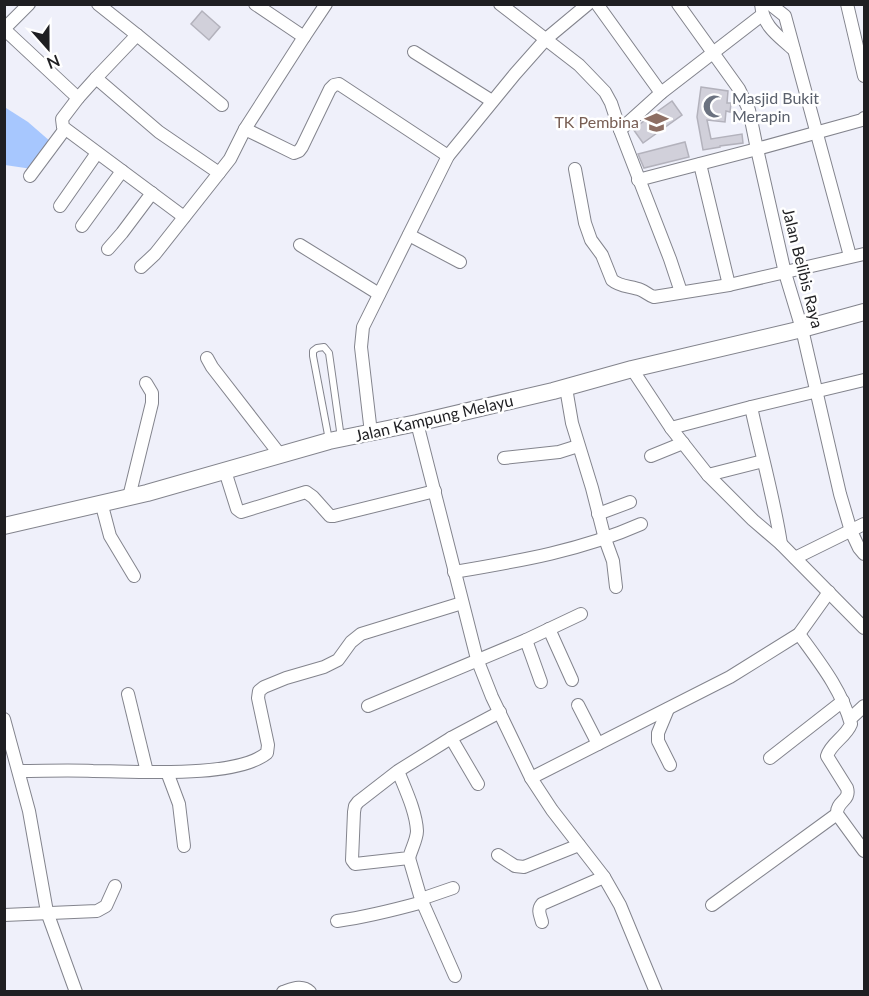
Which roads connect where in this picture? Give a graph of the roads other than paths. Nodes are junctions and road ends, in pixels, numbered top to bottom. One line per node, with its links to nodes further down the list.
1 (29, 4): 12 (street)
2 (98, 4): 13 (street)
3 (255, 4): 14 (street)
4 (326, 4): 14 (street)
5 (500, 4): 15 (street)
6 (588, 4): 15 (street)
7 (597, 4): 21 (street)
8 (678, 4): 18 (street, Jalan Belibis Raya)
9 (770, 4): 16 (street)
10 (847, 4): 19 (street)
11 (761, 10): 16 (street); 18 (street)
12 (4, 29): 22 (street)
13 (137, 34): 20 (street); 24 (street)
14 (303, 37): 27 (street)
15 (546, 39): 23 (street); 28 (street)
16 (795, 51): 29 (street)
17 (414, 52): 23 (street)
18 (712, 53): 21 (street); 30 (street, Jalan Belibis Raya)
19 (864, 73)
20 (96, 78): 22 (street); 36 (street)
21 (661, 93): 28 (street)
22 (78, 98): 26 (street)
23 (492, 101): 32 (street)
24 (222, 105)
25 (864, 118): 29 (street)
26 (65, 129): 31 (street); 37 (street)
27 (245, 129): 32 (street); 36 (street)
28 (620, 130): 38 (street)
29 (817, 132): 30 (street); 47 (street)
30 (757, 149): 33 (street); 50 (street, Jalan Belibis Raya)
31 (97, 153): 35 (street); 40 (street)
32 (448, 156): 43 (street)
33 (700, 164): 38 (street); 51 (street)
34 (575, 169): 52 (street)
35 (123, 171): 39 (street); 42 (street)
36 (219, 173): 41 (street)
37 (30, 176)
38 (639, 180): 52 (street)
39 (152, 193): 41 (street); 45 (street)
40 (60, 206)
41 (184, 217): 49 (street)
42 (82, 226)
43 (409, 235): 48 (street); 53 (street)
44 (300, 245): 53 (street)
45 (108, 249)
46 (864, 254): 47 (street)
47 (850, 256): 50 (street)
48 (460, 262)
49 (141, 267)
50 (785, 273): 51 (street); 55 (street, Jalan Belibis Raya)
51 (729, 285): 52 (street)
52 (681, 292)
53 (379, 294): 65 (street)
54 (864, 312): 55 (main road, Jalan Kampung Melayu)
55 (802, 329): 57 (main road, Jalan Kampung Melayu); 61 (street, Jalan Belibis Raya)
56 (207, 358): 69 (street)
57 (632, 369): 60 (main road, Jalan Kampung Melayu); 64 (street)
58 (864, 380): 61 (street)
59 (146, 383): 76 (street)
60 (566, 388): 63 (main road, Jalan Kampung Melayu); 68 (street)
61 (817, 391): 62 (street); 83 (street, Jalan Belibis Raya)
62 (750, 407): 64 (street); 72 (street)
63 (417, 423): 65 (main road, Jalan Kampung Melayu); 75 (street)
64 (671, 428): 67 (street)
65 (371, 433): 66 (main road, Jalan Kampung Melayu)
66 (335, 440): 66 (lane); 69 (main road, Jalan Kampung Melayu)
67 (683, 443): 70 (street); 74 (street)
68 (578, 446): 71 (street); 79 (street)
69 (280, 456): 73 (main road, Jalan Kampung Melayu)
70 (651, 456)
71 (504, 458)
72 (763, 461): 74 (street); 85 (street)
73 (225, 471): 75 (street); 76 (main road, Jalan Kampung Melayu)
74 (708, 475): 85 (street)
75 (435, 491): 88 (street)
76 (129, 497): 77 (main road, Jalan Kampung Melayu)
77 (101, 502): 82 (main road, Jalan Kampung Melayu); 89 (street)
78 (630, 502): 79 (street)
79 (598, 514): 84 (street)
80 (641, 524): 84 (street)
81 (864, 524): 83 (street)
82 (4, 526)
83 (851, 531): 86 (street, Jalan Belibis Raya); 87 (street)
84 (604, 539): 88 (street); 90 (street)
85 (781, 544): 87 (street)
86 (864, 554)
87 (795, 558): 91 (street)
88 (454, 572): 92 (street)
89 (134, 576)
90 (616, 587)
91 (829, 592): 94 (street); 96 (street)
92 (462, 603): 98 (street); 117 (street)
93 (581, 614): 95 (street)
94 (864, 628)
95 (549, 629): 97 (street); 99 (street)
96 (799, 634): 102 (street); 106 (street)
97 (526, 640): 98 (street); 100 (street)
98 (477, 659): 104 (street); 107 (street)
99 (572, 680)
100 (541, 682)
101 (128, 694): 116 (street)
102 (843, 700): 109 (street); 112 (street)
103 (578, 705): 111 (street)
104 (368, 706)
105 (864, 706): 109 (street)
106 (668, 709): 111 (street); 113 (street)
107 (500, 712): 110 (street); 118 (street)
108 (4, 719): 114 (street)
109 (850, 719): 120 (street)
110 (452, 738): 115 (street); 119 (street)
111 (598, 744): 118 (street)
112 (770, 758)
113 (670, 765)
114 (19, 771): 116 (street); 131 (street)
115 (399, 771): 125 (street); 125 (street)
116 (147, 772): 117 (street)
117 (167, 772): 122 (street)
118 (531, 778): 121 (street)
119 (478, 783)
120 (837, 814): 123 (street); 130 (street)
121 (579, 845): 124 (street); 126 (street)
122 (184, 846)
123 (864, 851)
124 (498, 855)
125 (409, 858): 129 (street)
126 (604, 877): 134 (street); 139 (street)
127 (115, 886): 131 (street)
128 (453, 888): 129 (street)
129 (422, 901): 133 (street); 135 (street)
130 (712, 905)
131 (47, 912): 132 (street); 136 (street)
132 (4, 915)
133 (337, 921)
134 (542, 922)
135 (455, 976)
136 (76, 992)
137 (283, 992): 138 (street)
138 (310, 992)
139 (656, 992)

